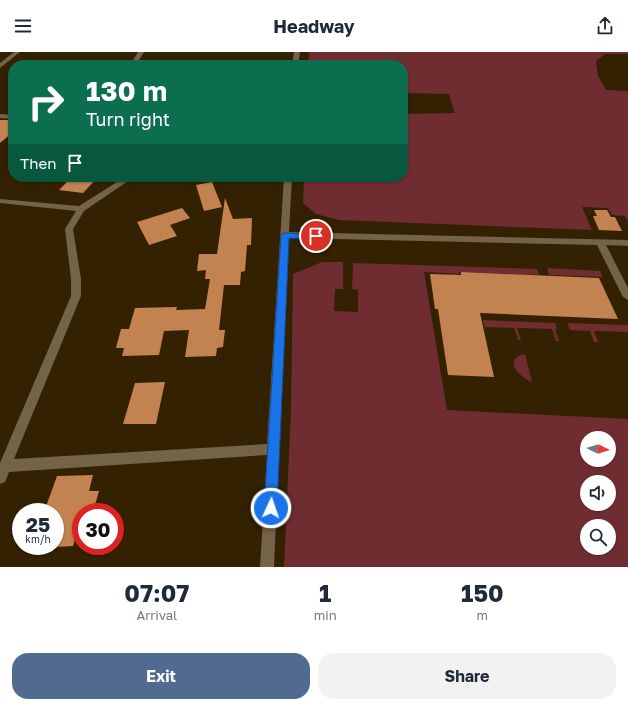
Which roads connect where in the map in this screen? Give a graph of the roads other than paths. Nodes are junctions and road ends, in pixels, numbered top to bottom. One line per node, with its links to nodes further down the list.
1 (16, 52): 2 (street)
2 (0, 66)
3 (122, 182): 6 (street)
4 (288, 182): 7 (street)
5 (0, 201): 6 (street)
6 (81, 209): 12 (street)
7 (285, 235): 8 (street); 11 (street)
8 (600, 242): 9 (street); 10 (street)
9 (628, 243)
10 (628, 297)
11 (274, 449): 13 (street); 15 (street)
12 (6, 450): 13 (street)
13 (5, 466): 14 (street)
14 (0, 478)
15 (267, 567)

